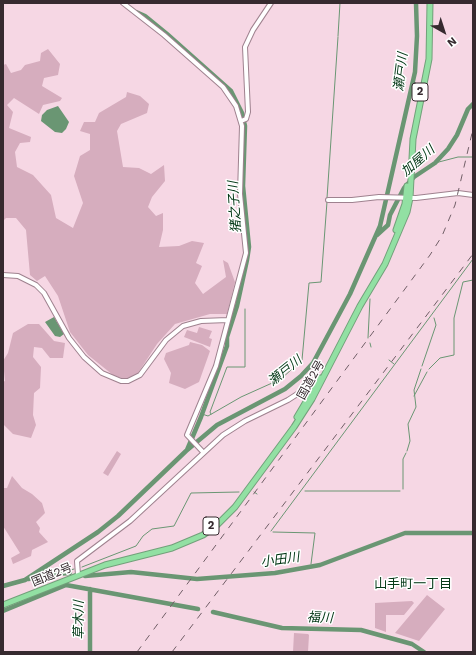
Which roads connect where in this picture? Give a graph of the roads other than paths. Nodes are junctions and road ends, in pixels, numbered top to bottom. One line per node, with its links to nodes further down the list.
1 (123, 3): 4 (street)
2 (271, 3): 4 (street)
3 (429, 3): 6 (highway, 国道2号 / 2)
4 (243, 121): 9 (street)
5 (473, 195): 6 (street)
6 (406, 198): 7 (street); 10 (highway, 国道2号 / 2)
7 (328, 200)
8 (3, 275): 9 (street)
9 (228, 320): 11 (street)
10 (314, 391): 11 (street); 12 (highway, 国道2号 / 2)
11 (202, 451): 12 (street)
12 (78, 573): 13 (highway, 国道2号 / 2); 14 (highway, 国道2号 / 2)
13 (3, 602)
14 (3, 605)

